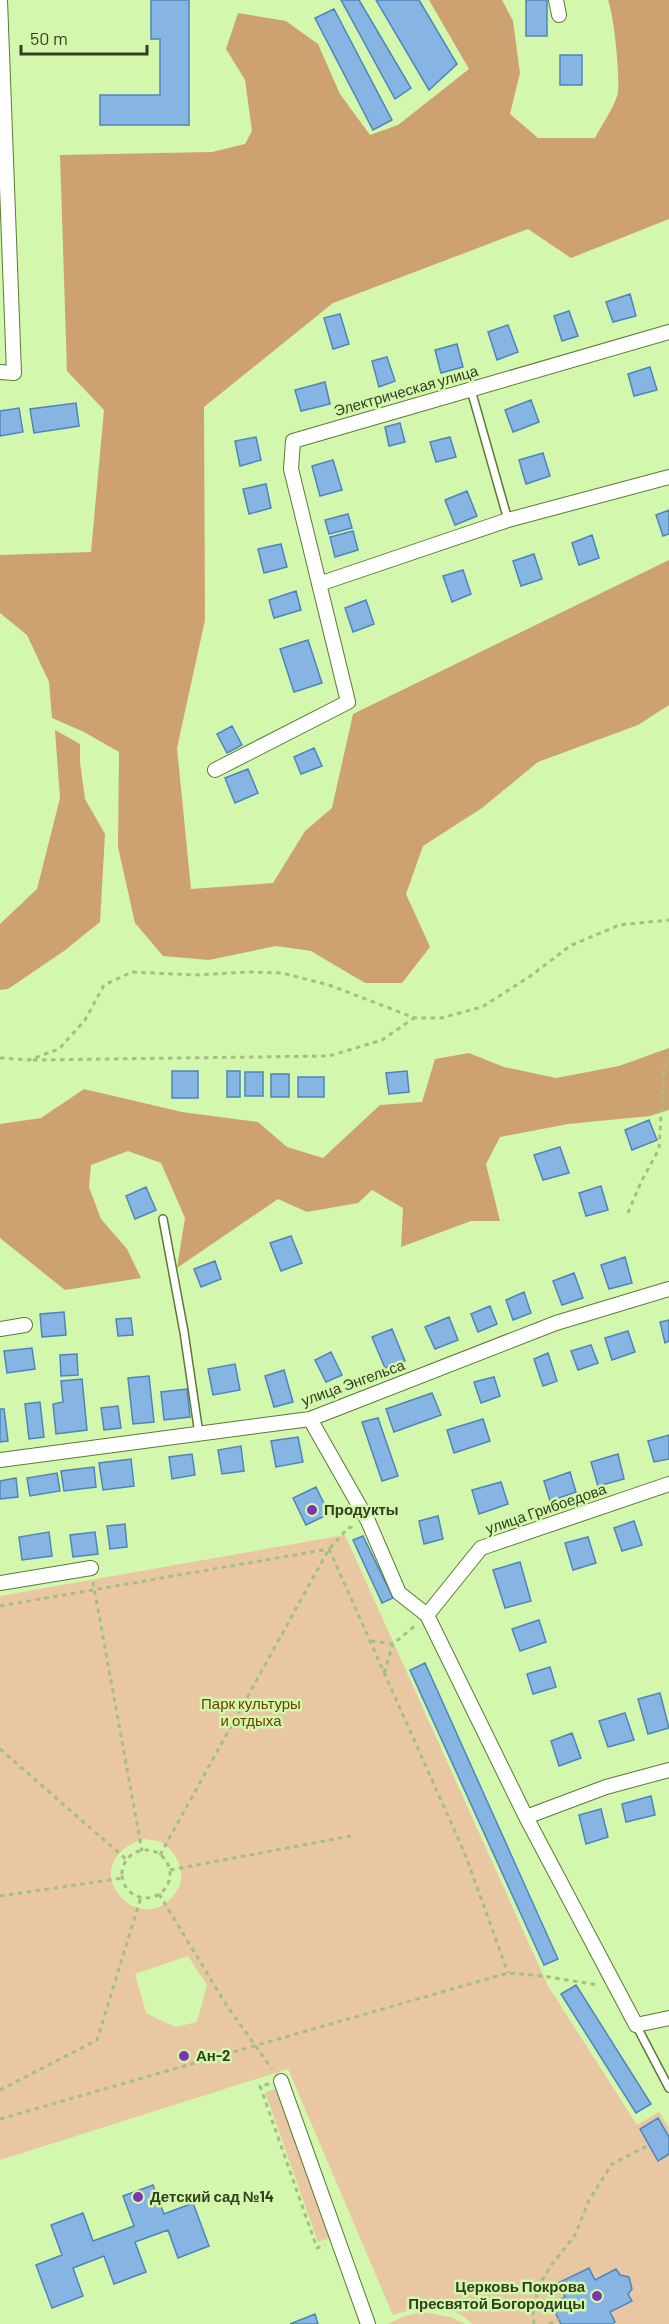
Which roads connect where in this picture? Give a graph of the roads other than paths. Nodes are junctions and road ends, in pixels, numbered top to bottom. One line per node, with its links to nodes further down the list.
1 (0, 0): 5 (street)
2 (556, 0): 3 (street)
3 (559, 15)
4 (669, 332): 6 (street, Электрическая улица)
5 (7, 373)
6 (471, 390): 8 (lane); 9 (street, Электрическая улица)
7 (669, 477): 8 (street)
8 (508, 520): 9 (street)
9 (319, 585): 10 (street, Электрическая улица)
10 (215, 770)
11 (163, 1219): 16 (lane)
12 (669, 1289): 15 (street, улица Энгельса)
13 (26, 1325): 14 (street)
14 (0, 1329)
15 (310, 1419): 16 (street, улица Энгельса); 21 (street)
16 (199, 1434): 17 (street, улица Энгельса)
17 (0, 1460)
18 (669, 1485): 21 (street, улица Грибоедова)
19 (91, 1568): 20 (street)
20 (0, 1583)
21 (427, 1615): 23 (street)
22 (669, 1770): 23 (street)
23 (526, 1817): 25 (street)
24 (669, 2018): 25 (street)
25 (636, 2025): 27 (lane)
26 (281, 2081): 28 (street)
27 (669, 2088)
28 (368, 2324)

